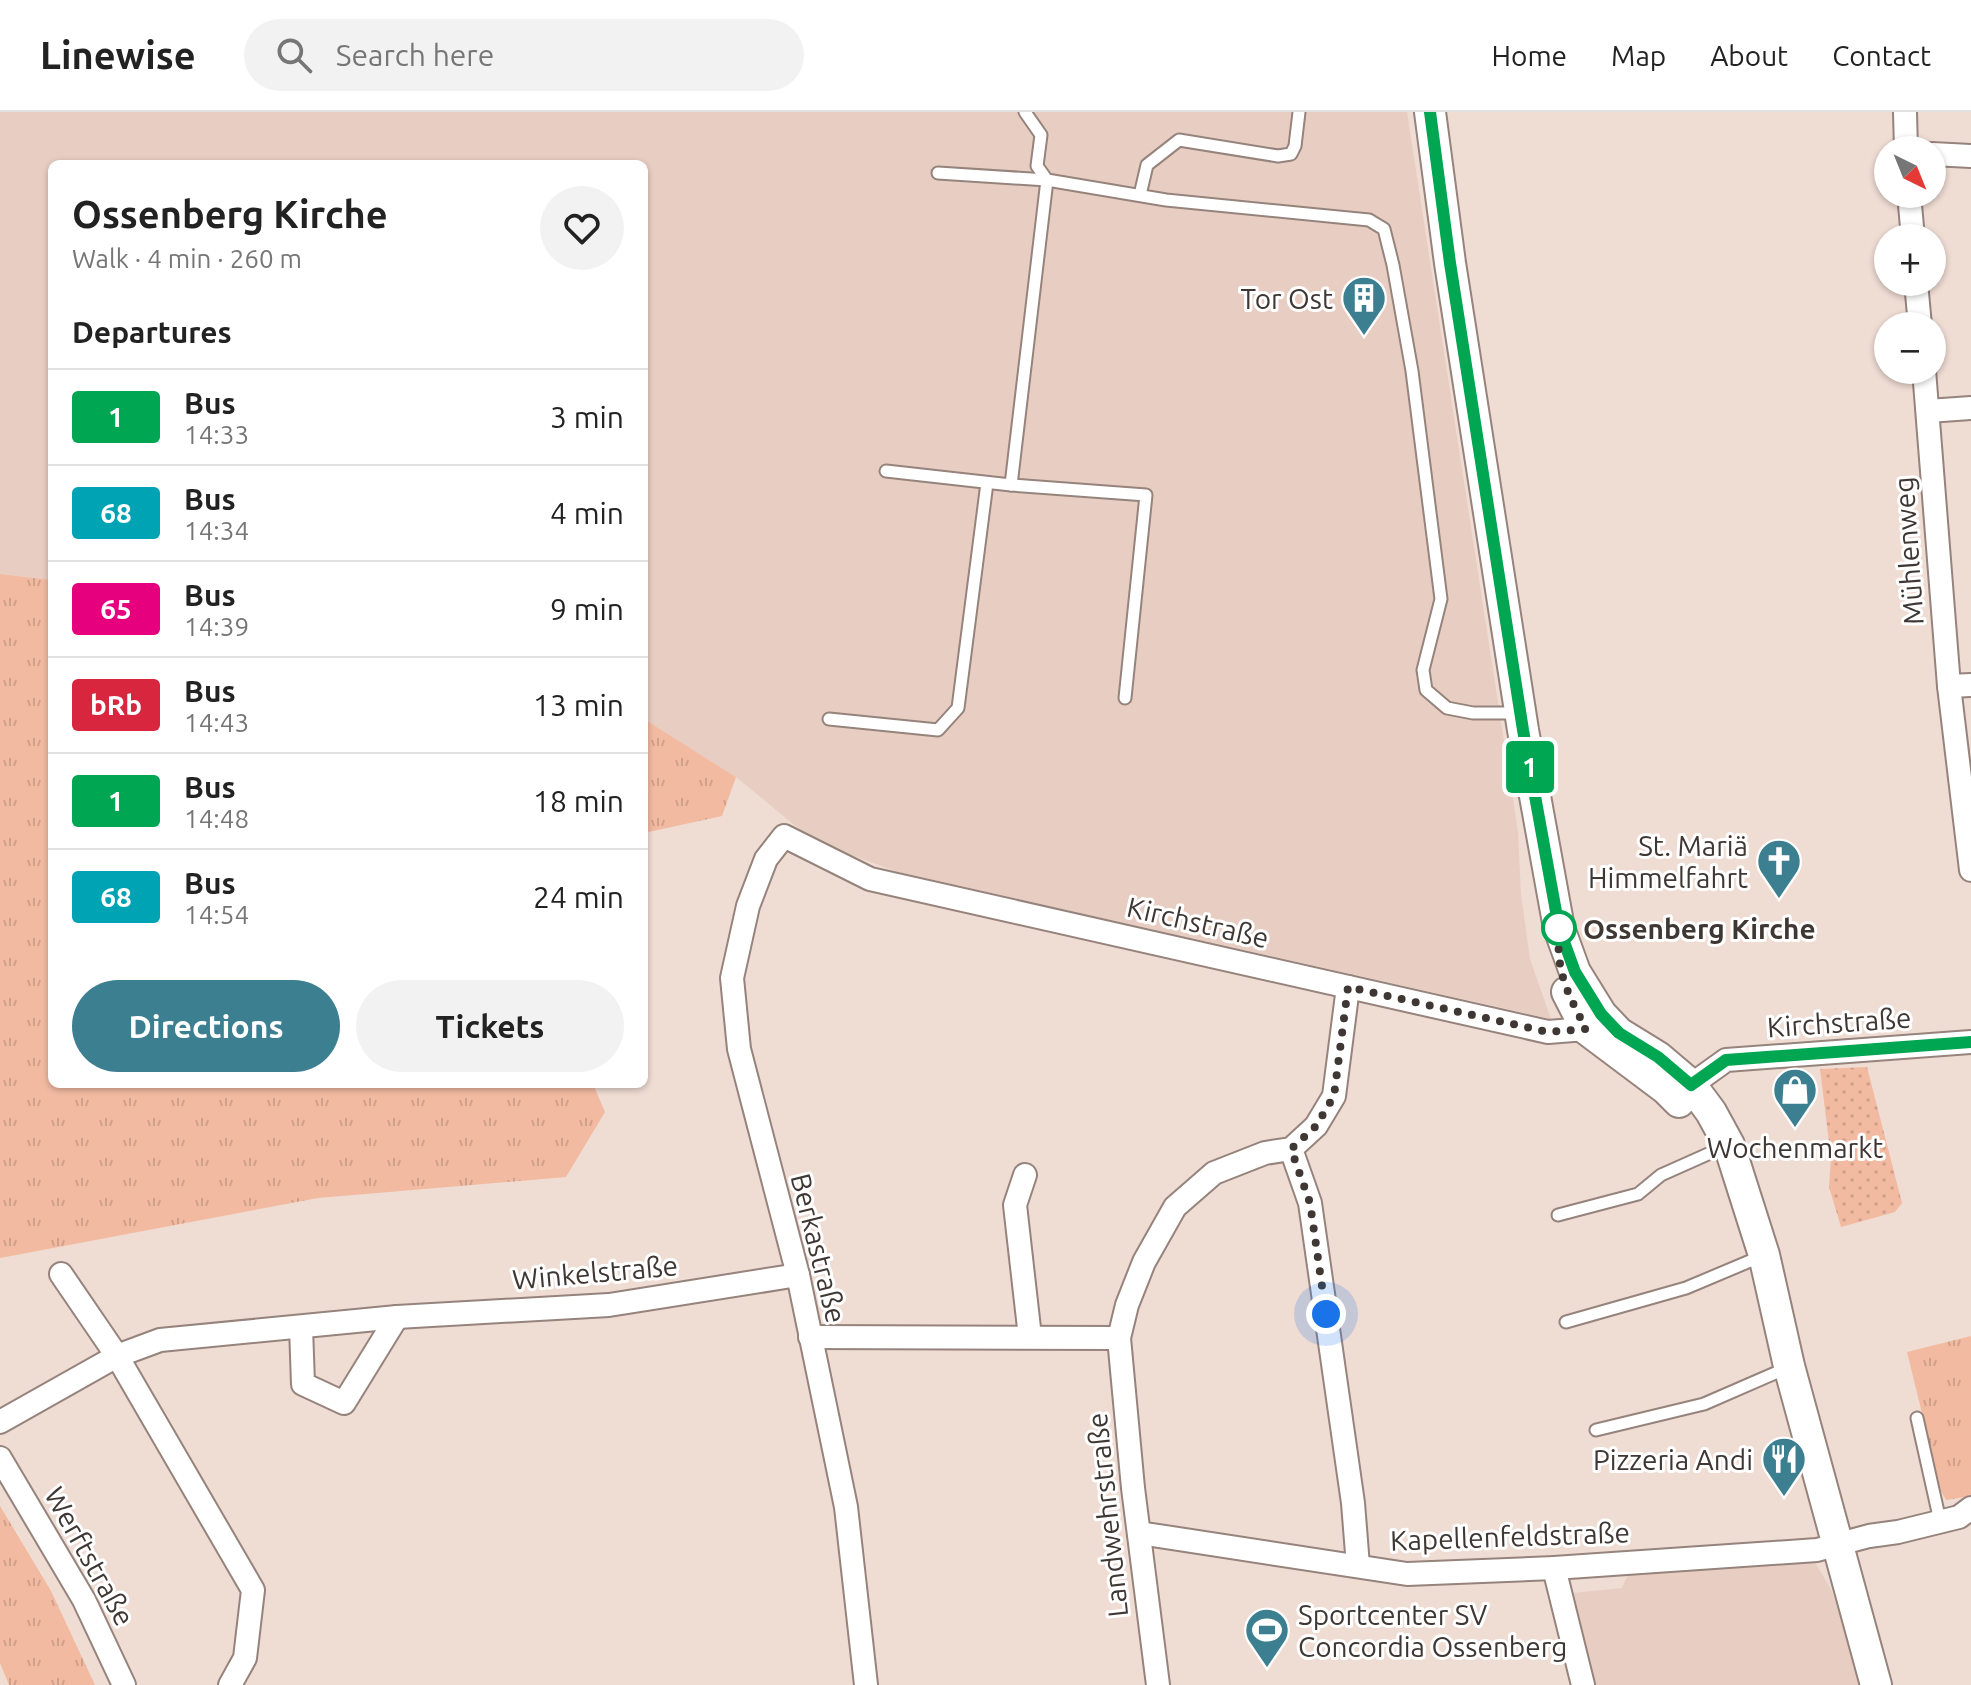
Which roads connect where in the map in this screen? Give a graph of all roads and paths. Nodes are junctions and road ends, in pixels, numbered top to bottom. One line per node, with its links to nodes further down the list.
1 (1025, 112): 9 (lane)
2 (1299, 112): 10 (lane)
3 (1430, 112): 19 (street)
4 (1905, 112): 5 (street)
5 (1906, 136)
6 (1946, 155): 7 (street)
7 (1971, 156)
8 (938, 173): 9 (lane)
9 (1047, 180): 10 (lane); 16 (lane)
10 (1140, 195): 19 (lane)
11 (1925, 384): 13 (street, Mühlenweg)
12 (1971, 408): 13 (street)
13 (1928, 411): 17 (street, Mühlenweg)
14 (886, 471): 15 (lane)
15 (987, 483): 16 (lane); 20 (lane)
16 (1011, 485): 18 (lane)
17 (1960, 686): 22 (street, Mühlenweg)
18 (1125, 698)
19 (1522, 713): 24 (street)
20 (829, 719)
21 (784, 836): 23 (street, Kirchstraße); 33 (street, Berkastraße)
22 (1971, 870)
23 (1348, 987): 24 (street, Kirchstraße); 27 (street)
24 (1593, 1022): 26 (street)
25 (1971, 1042): 26 (street, Kirchstraße)
26 (1683, 1091): 28 (street)
27 (1291, 1149): 39 (street, Landwehrstraße); 50 (street)
28 (1729, 1155): 30 (lane); 31 (street)
29 (1025, 1175): 38 (street)
30 (1558, 1215)
31 (1764, 1255): 35 (lane); 41 (street)
32 (61, 1274): 40 (street)
33 (798, 1275): 34 (street, Winkelstraße); 37 (street, Berkastraße)
34 (397, 1317): 36 (street, Winkelstraße); 36 (street)
35 (1566, 1322)
36 (301, 1327): 40 (street, Winkelstraße)
37 (810, 1337): 38 (street); 54 (street, Berkastraße)
38 (1030, 1337): 39 (street)
39 (1119, 1338): 48 (street, Landwehrstraße)
40 (117, 1356): 43 (street, Winkelstraße); 53 (street)
41 (1789, 1366): 44 (lane); 49 (street)
42 (1917, 1418): 47 (lane)
43 (0, 1422)
44 (1596, 1430)
45 (0, 1458): 52 (street, Werftstraße)
46 (1971, 1508): 47 (street, Kapellenfeldstraße)
47 (1940, 1521): 49 (street, Kapellenfeldstraße)
48 (1139, 1533): 50 (street, Kapellenfeldstraße); 55 (street, Landwehrstraße)
49 (1837, 1545): 51 (street, Kapellenfeldstraße); 57 (street)
50 (1358, 1566): 51 (street, Kapellenfeldstraße)
51 (1554, 1568): 56 (street)
52 (124, 1685)
53 (230, 1685)
54 (866, 1685)
55 (1158, 1685)
56 (1583, 1685)
57 (1876, 1685)

